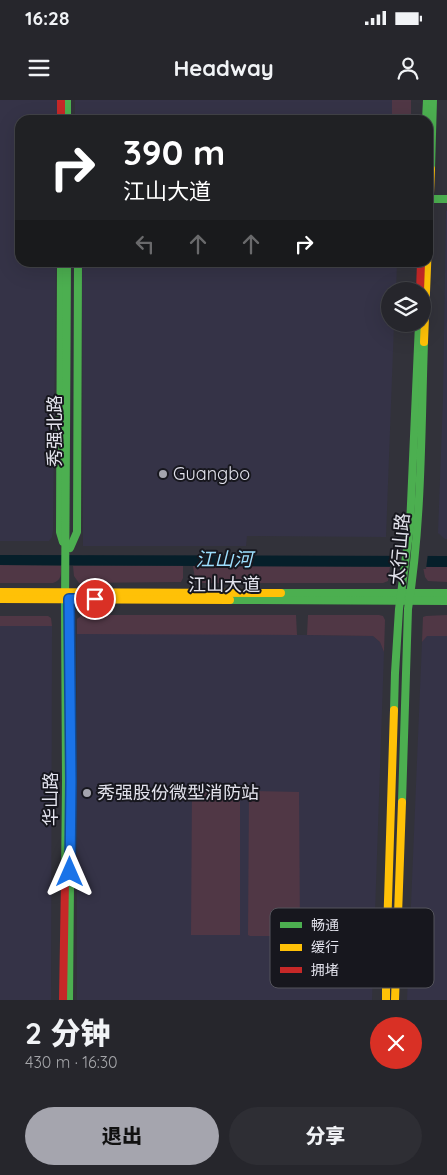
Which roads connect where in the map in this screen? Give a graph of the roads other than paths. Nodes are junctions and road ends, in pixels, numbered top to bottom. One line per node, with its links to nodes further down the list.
1 (62, 100): 6 (street)
2 (67, 100): 7 (street)
3 (71, 100): 8 (street)
4 (427, 100): 9 (street)
5 (433, 100): 10 (street, 太行山路)
6 (61, 115)
7 (67, 115)
8 (71, 115)
9 (426, 115)
10 (432, 115)
11 (433, 199): 12 (street)
12 (447, 199)
13 (61, 267): 21 (street)
14 (67, 267): 21 (street, 秀强北路)
15 (71, 267): 21 (street, 秀强北路)
16 (78, 267): 21 (street)
17 (421, 267): 19 (street)
18 (427, 267): 26 (street, 太行山路)
19 (420, 282)
20 (419, 332): 25 (street, 太行山路)
21 (67, 549): 24 (street, 秀强北路)
22 (0, 592): 24 (street, 江山大道)
23 (447, 593): 26 (street, 江山大道)
24 (67, 596): 25 (street, 江山大道); 27 (street, 江山大道); 31 (street, 华山路); 32 (street, 华山路)
25 (401, 597): 26 (street, 江山大道); 29 (street, 太行山路)
26 (410, 597): 28 (street, 江山大道); 30 (street, 太行山路)
27 (0, 599)
28 (447, 601)
29 (388, 908)
30 (398, 908)
31 (63, 1000)
32 (69, 1000)

